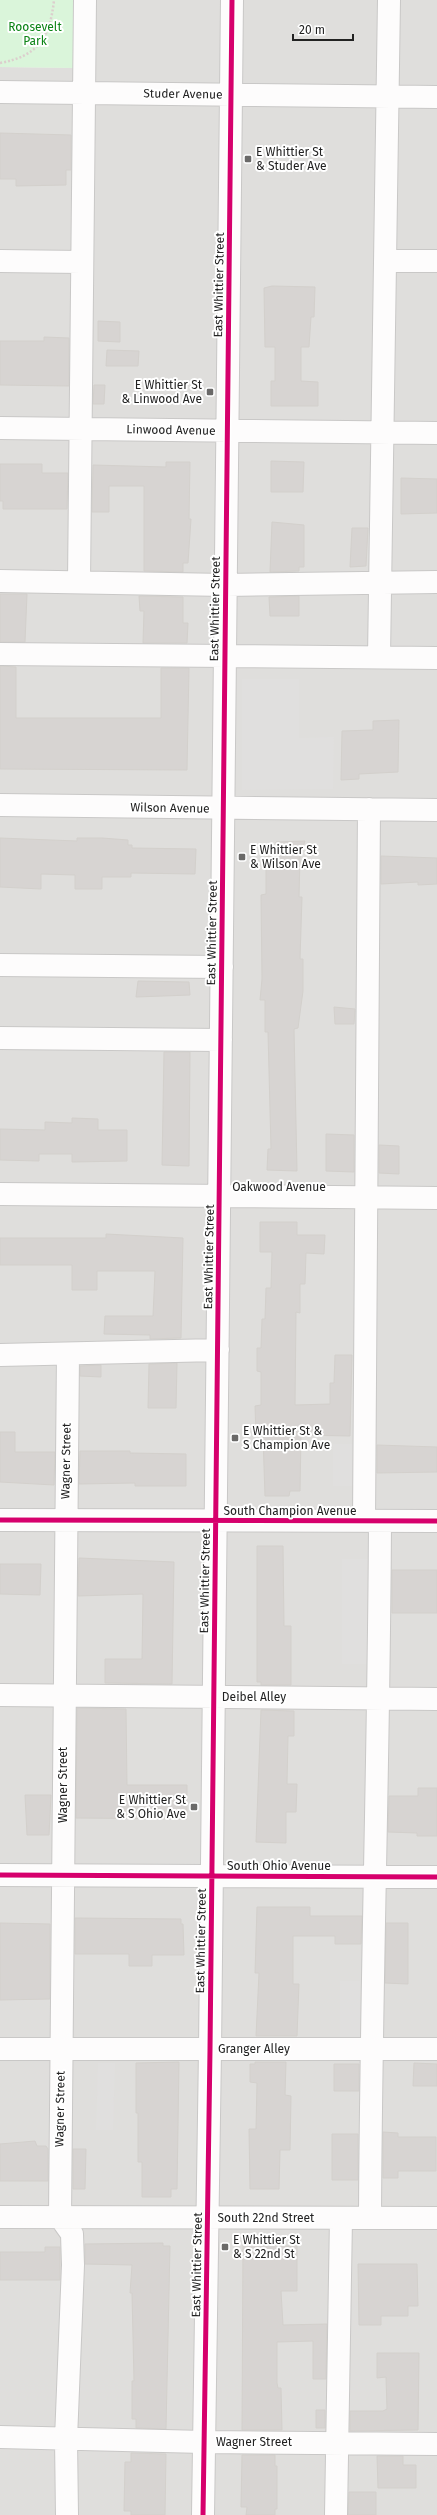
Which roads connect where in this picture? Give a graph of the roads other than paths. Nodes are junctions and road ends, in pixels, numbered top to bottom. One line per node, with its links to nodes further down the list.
1 (85, 0): 5 (street)
2 (232, 0): 6 (street, East Whittier Street)
3 (389, 0): 7 (street)
4 (0, 92): 5 (street, Studer Avenue)
5 (83, 93): 6 (street, Studer Avenue); 12 (street)
6 (231, 94): 7 (street, Studer Avenue); 15 (street, East Whittier Street)
7 (388, 96): 8 (street, Studer Avenue); 10 (street)
8 (437, 96)
9 (0, 261): 12 (street)
10 (386, 261): 11 (street); 16 (street)
11 (437, 261)
12 (81, 262): 14 (street)
13 (0, 428): 14 (street, Linwood Avenue)
14 (80, 429): 15 (street, Linwood Avenue); 19 (street)
15 (227, 431): 16 (street, Linwood Avenue); 22 (street, East Whittier Street)
16 (384, 433): 17 (street, Linwood Avenue); 21 (street)
17 (437, 433)
18 (0, 581): 19 (street)
19 (79, 582): 22 (street)
20 (437, 582): 21 (street)
21 (381, 583): 22 (street); 25 (street)
22 (226, 585): 24 (street, East Whittier Street)
23 (0, 654): 24 (street)
24 (225, 656): 25 (street); 28 (street, East Whittier Street)
25 (379, 657): 26 (street)
26 (437, 658)
27 (0, 805): 28 (street, Wilson Avenue)
28 (224, 809): 29 (street, Wilson Avenue); 32 (street, East Whittier Street)
29 (369, 810): 30 (street, Wilson Avenue); 37 (street)
30 (437, 810)
31 (0, 965): 32 (street)
32 (222, 967): 34 (street, East Whittier Street)
33 (0, 1038): 34 (street)
34 (221, 1040): 36 (street, East Whittier Street)
35 (0, 1194): 36 (street, Oakwood Avenue)
36 (219, 1197): 37 (street, Oakwood Avenue); 39 (street, East Whittier Street)
37 (368, 1197): 38 (street, Oakwood Avenue); 45 (street)
38 (437, 1198)
39 (218, 1350): 40 (street); 44 (street, East Whittier Street)
40 (68, 1354): 41 (street); 43 (street, Wagner Street)
41 (0, 1355)
42 (0, 1520): 43 (street, South Champion Avenue)
43 (66, 1521): 44 (street, South Champion Avenue); 47 (street, Wagner Street)
44 (216, 1521): 45 (street, South Champion Avenue); 49 (street, East Whittier Street)
45 (372, 1521): 46 (street, South Champion Avenue); 50 (street)
46 (437, 1522)
47 (64, 1694): 48 (street, Deibel Alley); 49 (street, Deibel Alley); 53 (street, Wagner Street)
48 (0, 1695)
49 (214, 1696): 50 (street, Deibel Alley); 54 (street, East Whittier Street)
50 (379, 1698): 51 (street, Deibel Alley); 55 (street)
51 (437, 1699)
52 (0, 1875): 53 (street, South Ohio Avenue)
53 (63, 1875): 54 (street, South Ohio Avenue); 57 (street, Wagner Street)
54 (212, 1876): 55 (street, South Ohio Avenue); 61 (street, East Whittier Street)
55 (376, 1877): 56 (street, South Ohio Avenue); 59 (street)
56 (437, 1877)
57 (61, 2048): 58 (street, Granger Alley); 61 (street, Granger Alley); 63 (street, Wagner Street)
58 (0, 2049)
59 (371, 2049): 60 (street, Granger Alley); 61 (street, Granger Alley); 66 (street)
60 (437, 2049)
61 (210, 2050): 64 (street, East Whittier Street)
62 (0, 2217): 63 (street, South 22nd Street)
63 (60, 2217): 64 (street, South 22nd Street); 69 (street)
64 (207, 2218): 65 (street, South 22nd Street); 70 (street, East Whittier Street)
65 (341, 2218): 66 (street, South 22nd Street); 71 (street)
66 (370, 2218): 67 (street, South 22nd Street)
67 (437, 2218)
68 (0, 2437): 69 (street, Wagner Street)
69 (66, 2439): 70 (street, Wagner Street); 73 (street)
70 (204, 2442): 71 (street, Wagner Street); 74 (street, East Whittier Street)
71 (337, 2443): 72 (street, Wagner Street); 75 (street)
72 (437, 2444)
73 (67, 2515)
74 (203, 2515)
75 (336, 2515)

